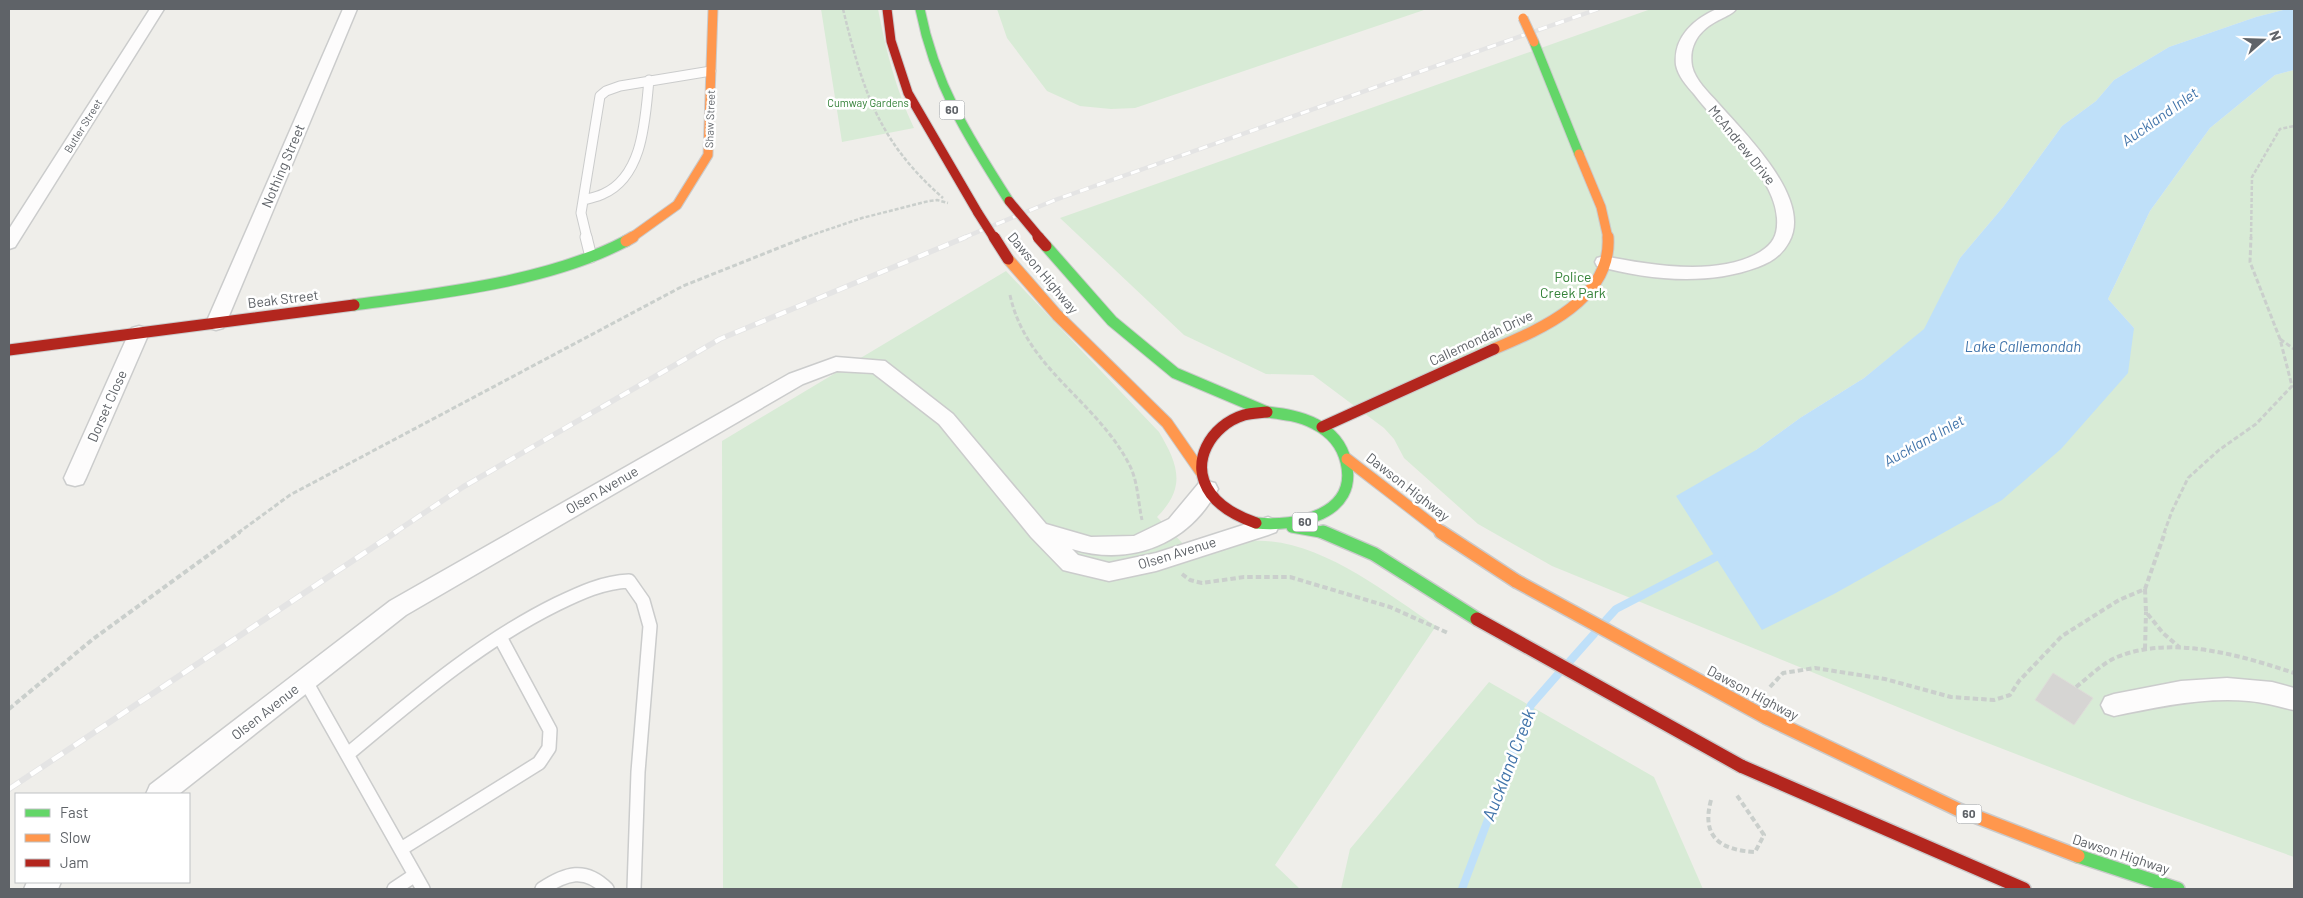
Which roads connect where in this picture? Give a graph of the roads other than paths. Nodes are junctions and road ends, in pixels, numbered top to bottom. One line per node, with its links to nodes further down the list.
1 (157, 9): 11 (street, Butler Street)
2 (350, 9): 15 (street, Nothing Street)
3 (713, 9): 8 (main road, Shaw Street)
4 (887, 9): 22 (main road, Dawson Highway / 60, bridge)
5 (920, 9): 18 (main road, Dawson Highway / 60, bridge)
6 (1729, 9): 13 (street, McAndrew Drive)
7 (1522, 14): 13 (main road, Callemondah Drive, bridge)
8 (711, 71): 9 (lane); 12 (main road, Shaw Street)
9 (649, 80): 10 (lane); 10 (lane)
10 (584, 200): 12 (lane)
11 (9, 243)
12 (591, 257): 14 (main road, Shaw Street)
13 (1604, 262): 19 (main road, Callemondah Drive)
14 (559, 269): 15 (main road, Beak Street)
15 (216, 323): 16 (main road, Beak Street)
16 (139, 333): 17 (main road, Beak Street); 21 (street, Dorset Close)
17 (9, 350)
18 (1266, 412): 19 (main road, 60); 22 (main road, 60)
19 (1322, 427): 20 (main road, 60)
20 (1347, 459): 23 (main road, 60); 39 (main road, Dawson Highway / 60, bridge)
21 (75, 478)
22 (1204, 480): 23 (main road, 60); 24 (street, Olsen Avenue)
23 (1275, 526): 24 (street, Olsen Avenue); 38 (main road, 60, bridge)
24 (1039, 531): 26 (street, Olsen Avenue)
25 (500, 637): 29 (lane); 31 (lane); 37 (lane)
26 (304, 680): 29 (lane); 30 (street, Olsen Avenue)
27 (2294, 699): 28 (street)
28 (2114, 705)
29 (348, 754): 31 (lane)
30 (160, 793)
31 (401, 849): 32 (lane)
32 (415, 875): 33 (lane); 34 (lane)
33 (394, 889)
34 (423, 889)
35 (542, 889): 36 (lane)
36 (607, 889)
37 (634, 889)
38 (2024, 889)
39 (2178, 889)

